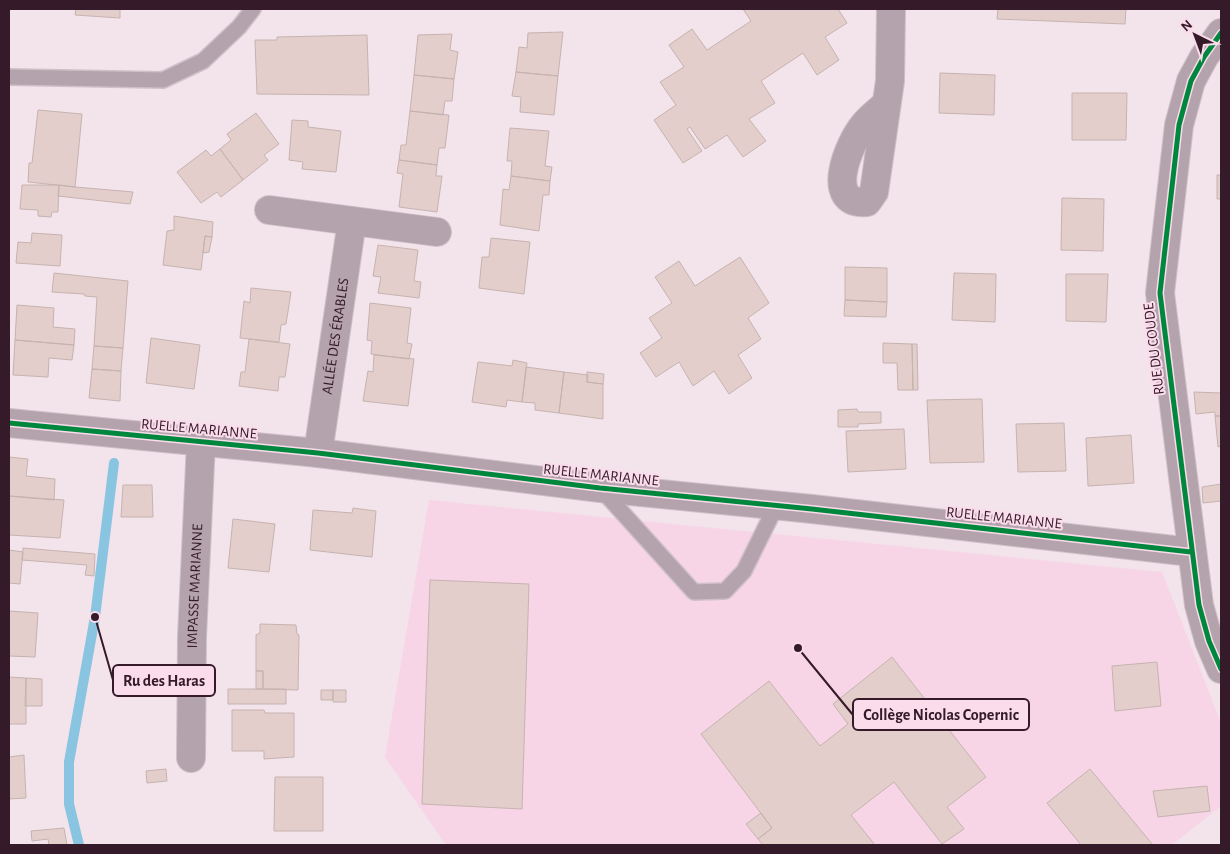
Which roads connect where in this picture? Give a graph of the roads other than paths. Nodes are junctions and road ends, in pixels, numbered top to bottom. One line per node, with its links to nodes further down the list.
1 (253, 9): 4 (lane)
2 (891, 9): 5 (street)
3 (1221, 33): 14 (street, RUE DU COUDE)
4 (9, 77)
5 (886, 104)
6 (269, 210): 7 (street)
7 (352, 221): 8 (street); 11 (street, ALLÉE DES ÉRABLES)
8 (437, 232)
9 (9, 424): 10 (street, RUELLE MARIANNE)
10 (201, 442): 11 (street, RUELLE MARIANNE); 16 (street, IMPASSE MARIANNE)
11 (318, 453): 12 (street, RUELLE MARIANNE)
12 (600, 488): 13 (street, RUELLE MARIANNE); 13 (lane)
13 (776, 506): 14 (street, RUELLE MARIANNE)
14 (1191, 552): 15 (street, RUE DU COUDE)
15 (1221, 669)
16 (191, 758)

